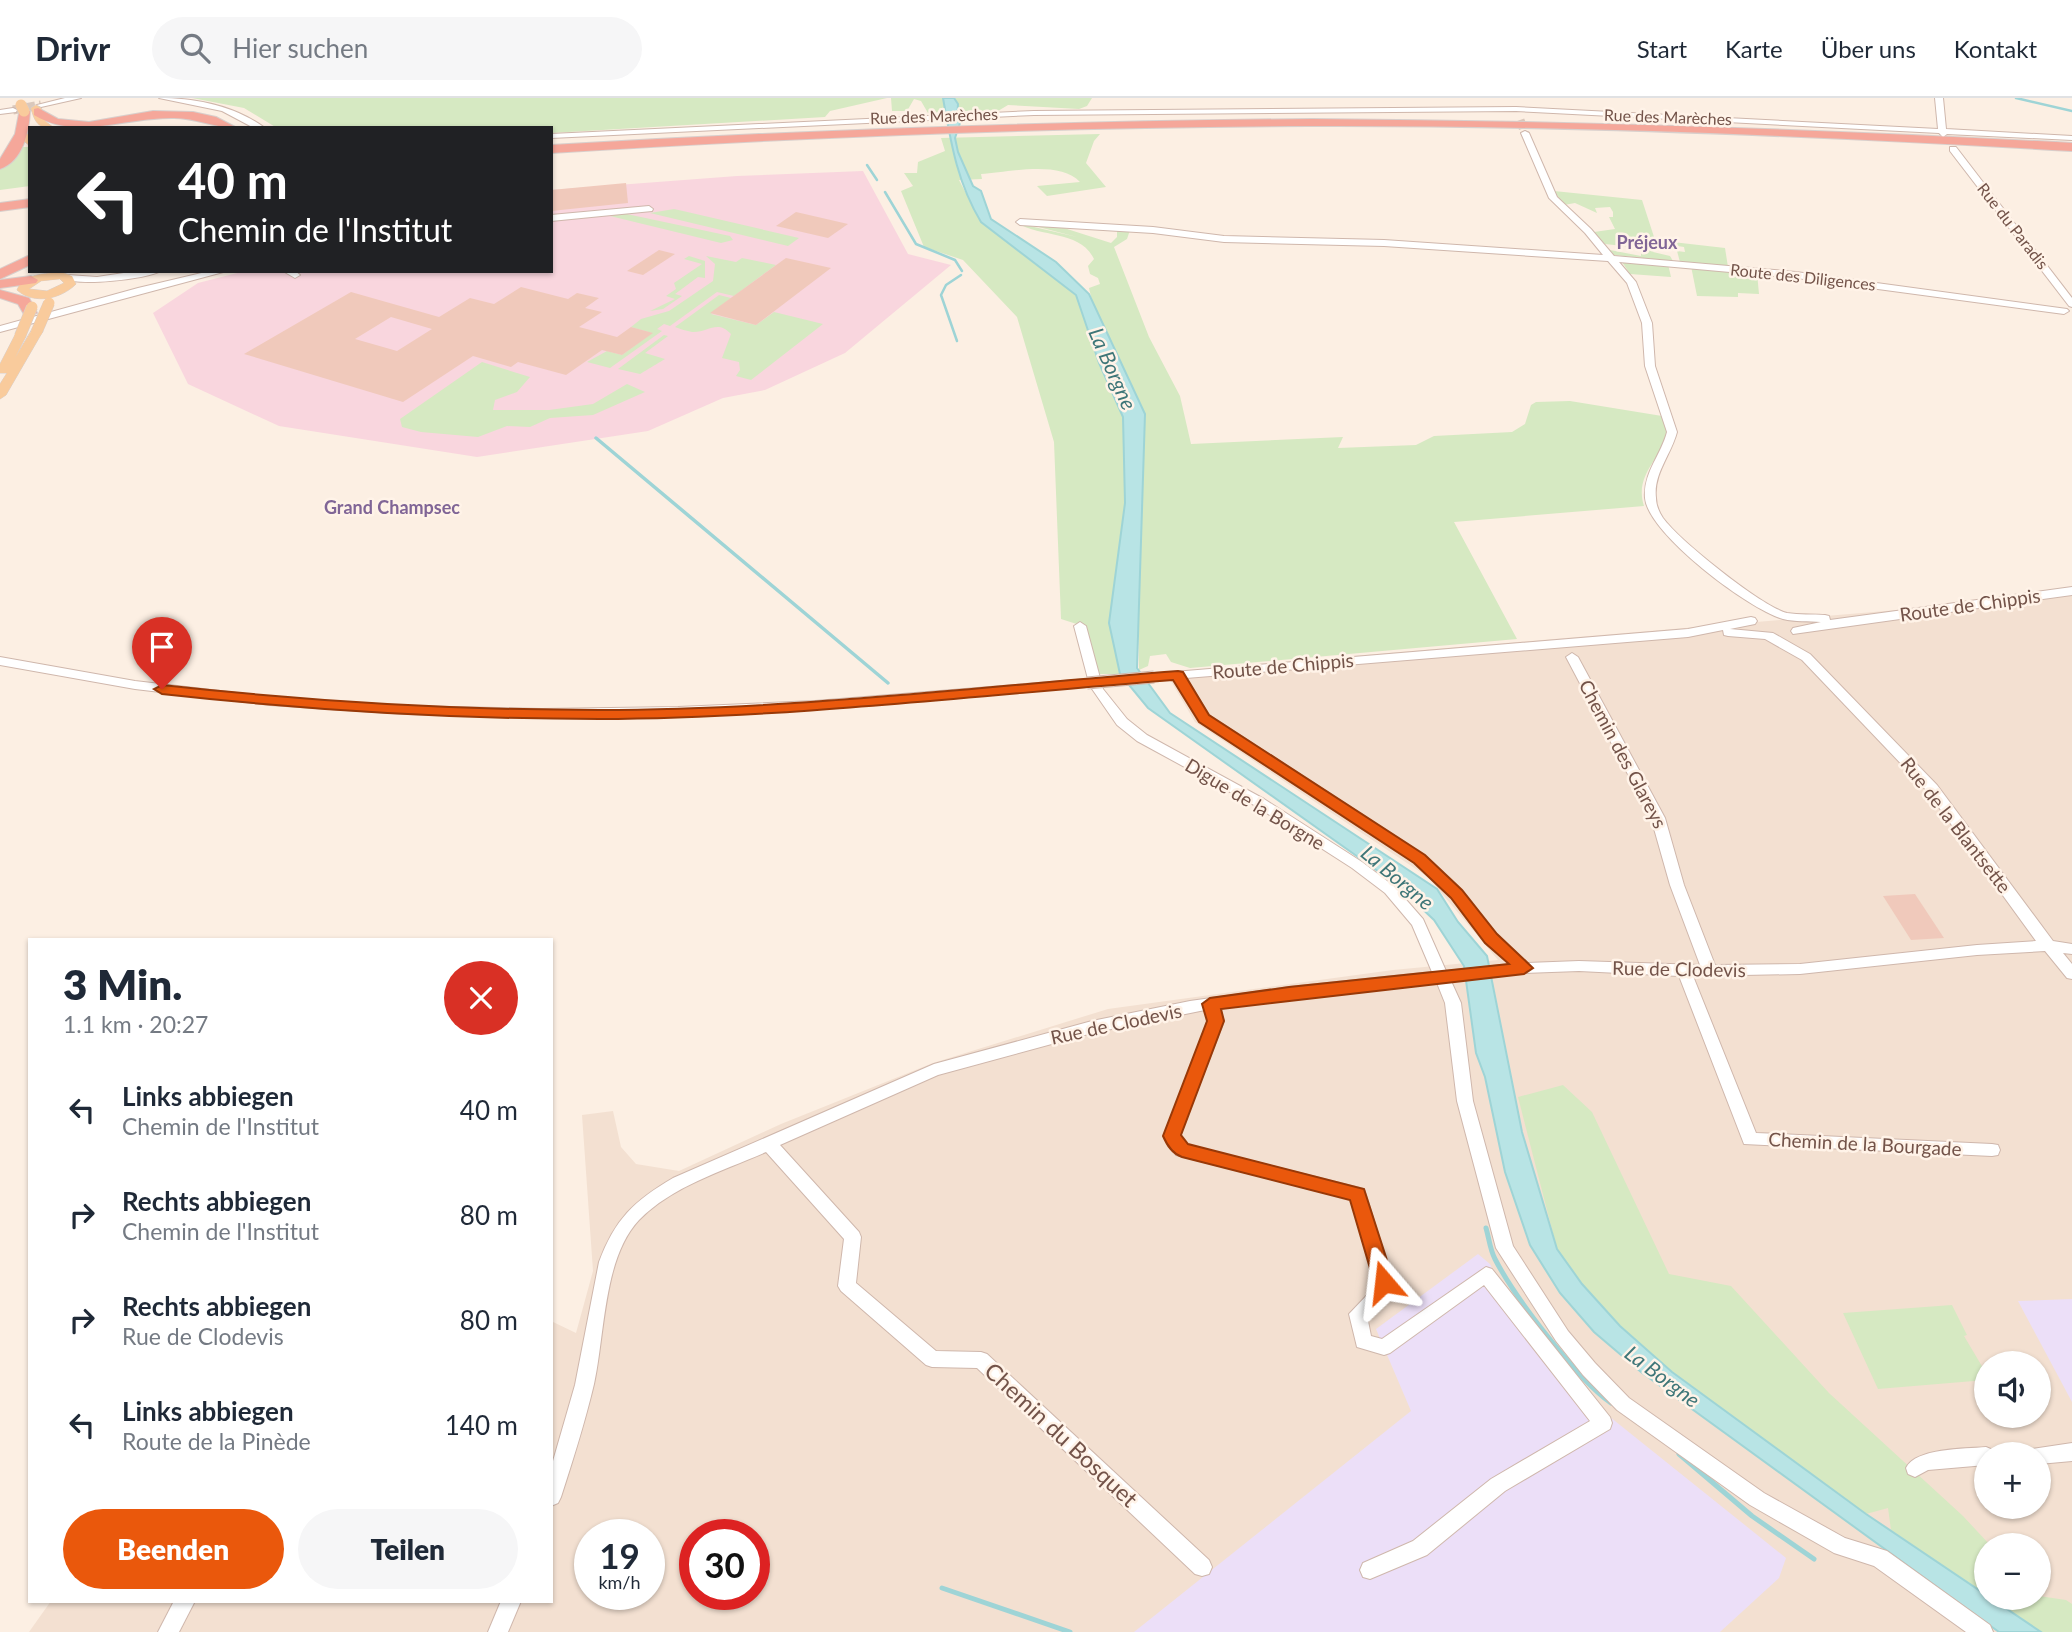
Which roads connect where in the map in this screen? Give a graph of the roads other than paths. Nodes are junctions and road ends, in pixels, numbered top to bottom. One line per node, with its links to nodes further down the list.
1 (77, 98): 5 (street)
2 (163, 98): 15 (street)
3 (1511, 98): 6 (street)
4 (1939, 98): 17 (street)
5 (28, 106): 7 (street); 10 (main road); 11 (main road); 12 (highway); 23 (highway)
6 (1516, 109): 8 (street); 9 (street, Rue des Marèches); 17 (street, Rue des Marèches)
7 (0, 112)
8 (1520, 120)
9 (1037, 122): 18 (street, Rue des Marèches); 21 (highway); 22 (highway)
10 (33, 126)
11 (46, 126)
12 (99, 126): 13 (highway); 14 (highway)
13 (207, 126)
14 (226, 126)
15 (257, 126)
16 (1525, 133): 34 (street)
17 (1942, 133): 19 (street, Rue des Marèches)
18 (553, 136)
19 (2072, 138)
20 (1953, 149): 44 (street, Rue du Paradis)
21 (2072, 150)
22 (553, 152)
23 (0, 165)
24 (28, 190): 25 (highway)
25 (2, 196): 26 (highway)
26 (28, 198)
27 (28, 203): 28 (highway)
28 (0, 206)
29 (649, 209): 32 (street)
30 (28, 210): 31 (highway)
31 (0, 214)
32 (553, 218)
33 (1022, 220): 34 (street, Route des Diligences)
34 (1610, 258): 44 (street, Route des Diligences); 49 (street)
35 (28, 260): 38 (highway)
36 (146, 273): 39 (street)
37 (214, 273): 45 (street)
38 (0, 275)
39 (120, 278): 40 (street); 40 (street)
40 (62, 283): 43 (main road); 43 (main road); 47 (main road, bridge)
41 (0, 284): 43 (highway)
42 (0, 292): 43 (highway)
43 (32, 293): 46 (main road, bridge)
44 (2070, 310)
45 (0, 329)
46 (0, 376)
47 (0, 395)
48 (2072, 591): 51 (street, Route de Chippis)
49 (1742, 593): 50 (street); 52 (street)
50 (1783, 615): 51 (street, Route de Chippis); 52 (street, Route de Chippis); 54 (street)
51 (1868, 618): 54 (street, Route de Chippis)
52 (1752, 619): 55 (street, Route de Chippis); 56 (street)
53 (1080, 626): 67 (street, Digue de la Borgne)
54 (1796, 632): 56 (street, Route de Chippis); 57 (street, Rue de la Blantsette)
55 (1688, 633): 56 (street, Route de Chippis); 60 (street, Route de Chippis)
56 (1767, 636): 57 (street, Rue de la Blantsette)
57 (1802, 654): 61 (street, Rue de la Blantsette)
58 (1572, 657): 65 (street, Chemin des Glareys)
59 (0, 661): 60 (street, Route de Chippis, bridge)
60 (1178, 675): 63 (street)
61 (2048, 946): 62 (street, Rue de Clodevis); 65 (street, Rue de Clodevis); 66 (street, Rue de la Blantsette)
62 (2072, 949)
63 (1524, 968): 64 (street, Rue de Clodevis); 67 (street, Rue de Clodevis)
64 (1684, 971): 65 (street, Rue de Clodevis); 70 (street, Chemin de la Bourgade)
65 (1710, 971)
66 (2072, 974)
67 (1446, 977): 68 (street, Rue de Clodevis); 82 (street, Digue de la Borgne)
68 (1210, 1004): 69 (street, Rue de Clodevis); 77 (street)
69 (769, 1144): 75 (street, Rue de Clodevis); 76 (street, Chemin du Bosquet)
70 (1992, 1150)
71 (2072, 1452): 72 (street)
72 (2051, 1454)
73 (1974, 1457): 74 (street)
74 (1915, 1468)
75 (553, 1490)
76 (1202, 1567)
77 (1370, 1570)
78 (184, 1603): 80 (street)
79 (511, 1603): 81 (street)
80 (168, 1632)
81 (499, 1632)
82 (1983, 1632)

